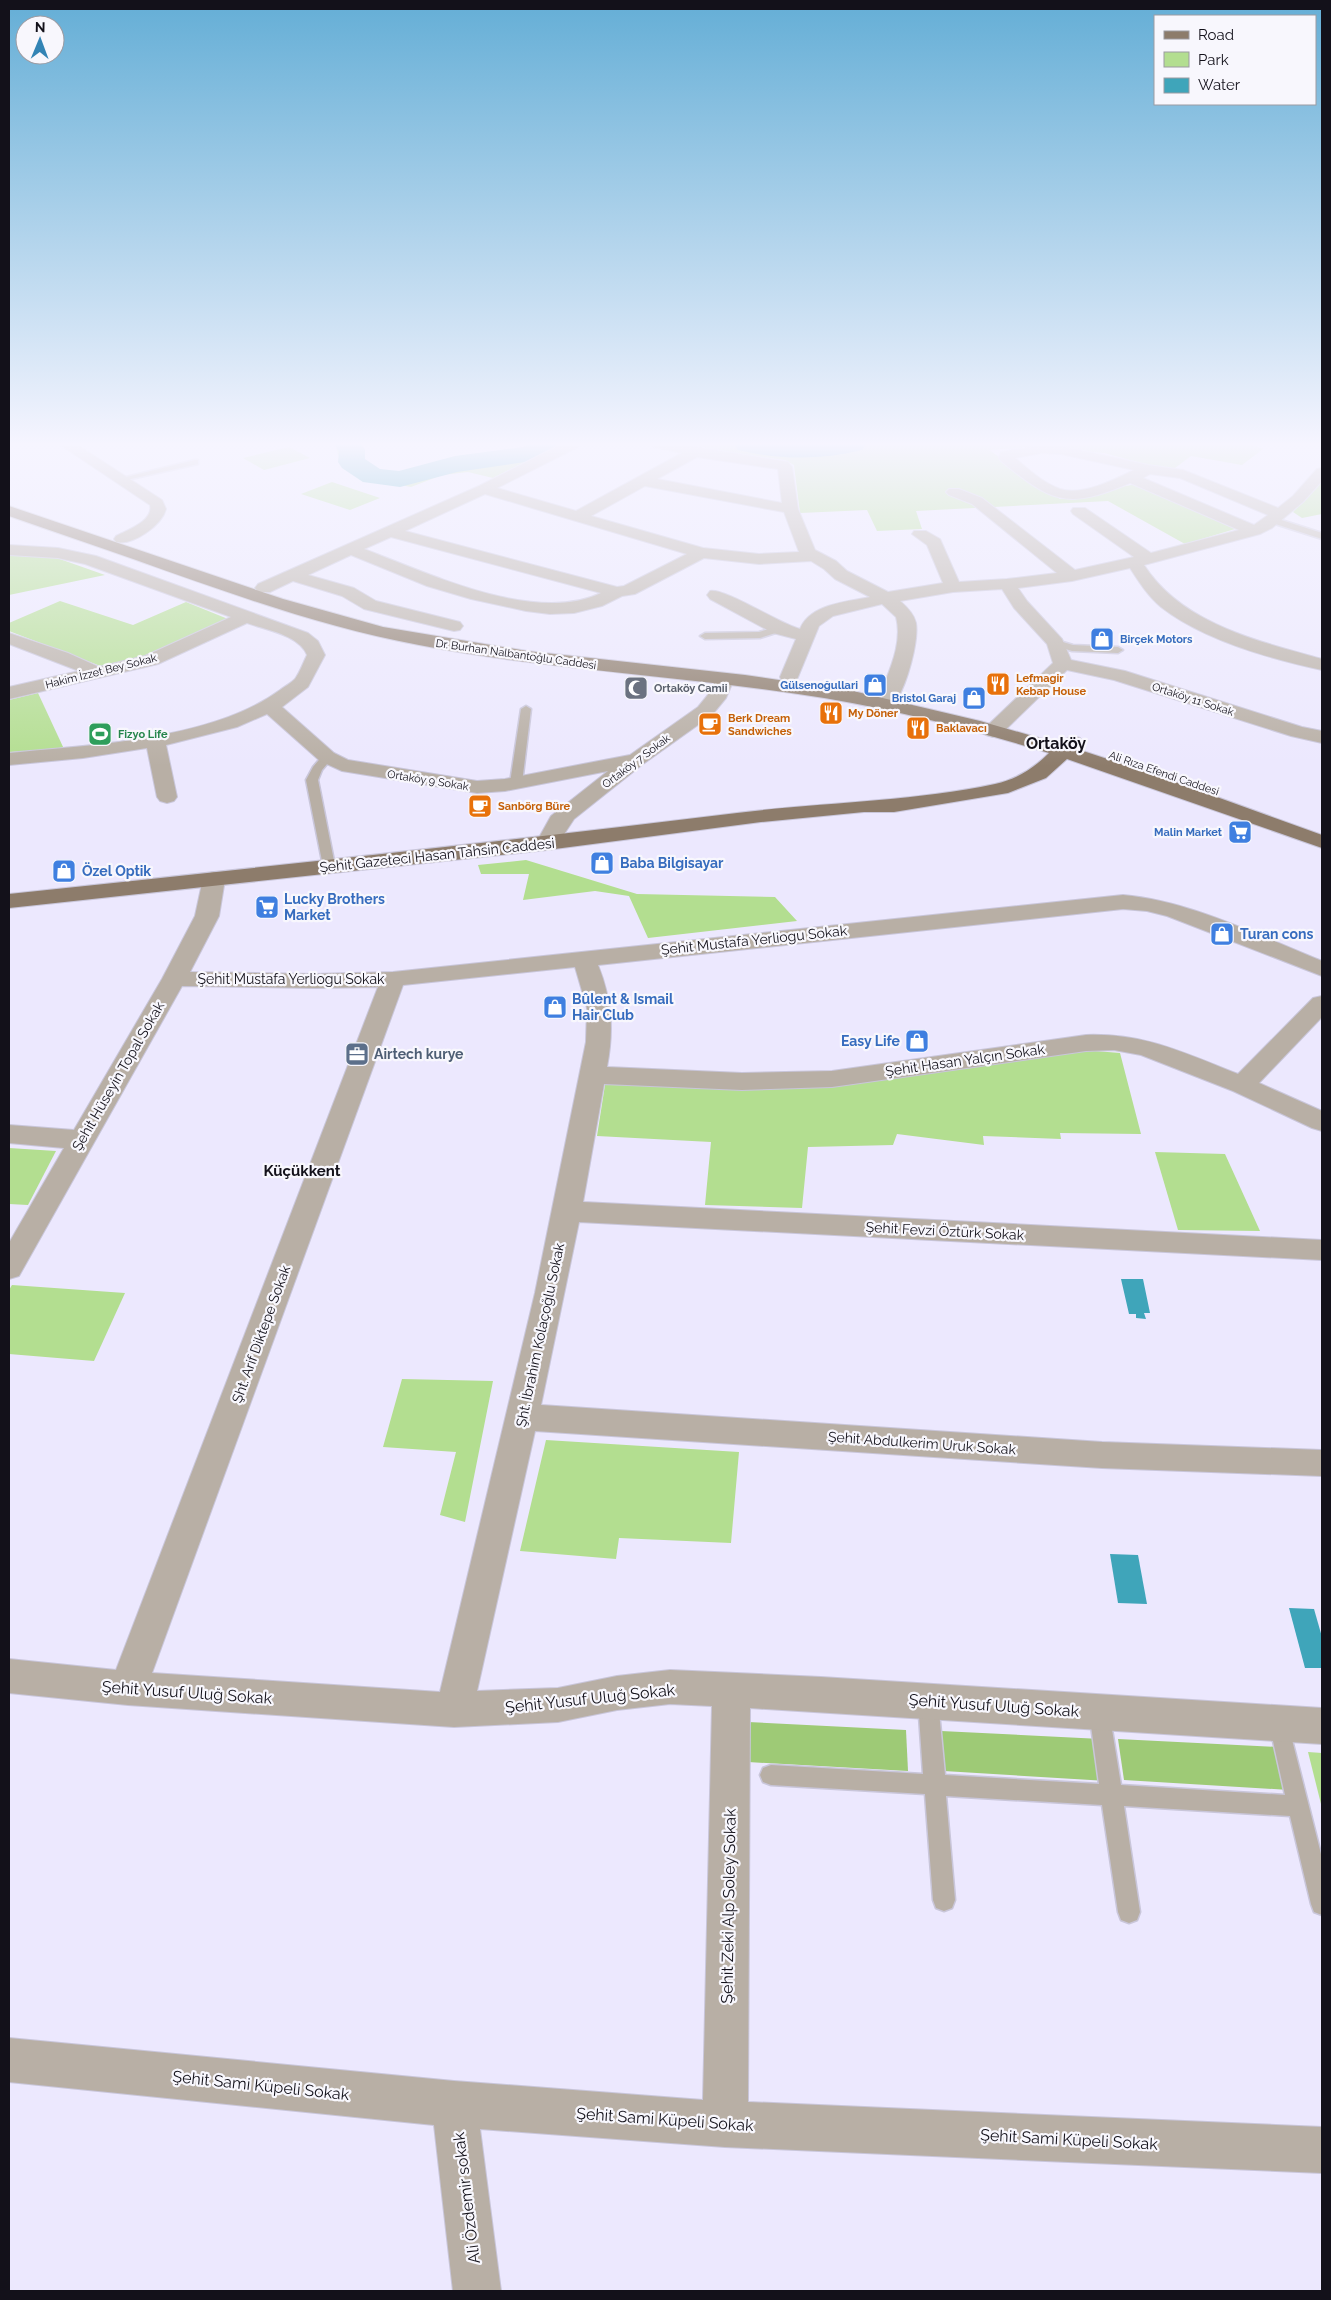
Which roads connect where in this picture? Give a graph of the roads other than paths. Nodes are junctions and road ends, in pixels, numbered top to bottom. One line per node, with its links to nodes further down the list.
1 (31, 551): 24 (street)
2 (127, 551): 36 (main road, Dr. Burhan Nalbantoğlu Caddesi)
3 (158, 551): 20 (main road, Dr. Burhan Nalbantoğlu Caddesi)
4 (349, 551): 16 (street)
5 (356, 551): 21 (street)
6 (464, 551): 21 (street)
7 (696, 551): 13 (street)
8 (807, 551): 14 (street)
9 (938, 551): 19 (street)
10 (1041, 551): 17 (street)
11 (1130, 551): 15 (street)
12 (1178, 551): 15 (street)
13 (702, 553): 14 (street); 21 (street)
14 (812, 556): 23 (street)
15 (1142, 561): 17 (street); 33 (street)
16 (294, 576): 20 (street); 25 (street)
17 (1072, 576): 18 (street)
18 (1007, 584): 19 (street); 30 (street)
19 (953, 587): 23 (street)
20 (264, 588): 35 (main road, Dr. Burhan Nalbantoğlu Caddesi)
21 (617, 592)
22 (716, 596): 26 (street)
23 (885, 598): 28 (street); 38 (street)
24 (246, 617): 34 (street, Hakim İzzet Bey Sokak); 39 (street)
25 (454, 626)
26 (779, 629): 27 (lane); 28 (street)
27 (705, 636)
28 (806, 636): 35 (street)
29 (9, 638): 34 (street)
30 (1056, 643): 31 (lane); 32 (street)
31 (1118, 650)
32 (1063, 664): 41 (street); 42 (street, Ortaköy 11 Sokak)
33 (1322, 665)
34 (98, 672): 37 (street, Hakim İzzet Bey Sokak)
35 (789, 677): 38 (main road, Dr. Burhan Nalbantoğlu Caddesi)
36 (725, 679): 41 (main road, Dr. Burhan Nalbantoğlu Caddesi); 48 (street, Ortaköy 7 Sokak)
37 (9, 693)
38 (890, 695): 41 (main road, Dr. Burhan Nalbantoğlu Caddesi)
39 (271, 707): 44 (street); 46 (street, Ortaköy 9 Sokak)
40 (526, 710): 51 (lane)
41 (998, 727): 43 (main road, Dr. Burhan Nalbantoğlu Caddesi)
42 (1322, 737)
43 (1042, 738): 45 (main road, Ali Rıza Efendi Caddesi); 53 (main road, Şehit Gazeteci Hasan Tahsin Caddesi)
44 (155, 741): 47 (street); 52 (street)
45 (1067, 746): 49 (main road, Ali Rıza Efendi Caddesi); 50 (main road, Şehit Gazeteci Hasan Tahsin Caddesi); 54 (main road, Ali Rıza Efendi Caddesi)
46 (327, 757): 51 (street, Ortaköy 9 Sokak); 57 (lane)
47 (9, 759)
48 (636, 760): 51 (street, Ortaköy 9 Sokak); 56 (street, Ortaköy 7 Sokak)
49 (1134, 773): 50 (main road); 55 (main road, Ali Rıza Efendi Caddesi)
50 (1039, 774): 53 (main road, Şehit Gazeteci Hasan Tahsin Caddesi)
51 (516, 783)
52 (167, 798)
53 (864, 806): 56 (main road, Şehit Gazeteci Hasan Tahsin Caddesi)
54 (1322, 829)
55 (1322, 842)
56 (547, 843): 57 (main road, Şehit Gazeteci Hasan Tahsin Caddesi)
57 (329, 866): 58 (main road, Şehit Gazeteci Hasan Tahsin Caddesi)
58 (214, 879): 59 (main road, Şehit Gazeteci Hasan Tahsin Caddesi); 62 (street, Şehit Hüseyin Topal Sokak)
59 (9, 901)
60 (584, 958): 61 (street, Şehit Mustafa Yerliogu Sokak); 63 (street, Şehit Mustafa Yerliogu Sokak); 65 (street, Şht. İbrahim Kolaçoğlu Sokak)
61 (1322, 969)
62 (174, 979): 63 (street, Şehit Mustafa Yerliogu Sokak); 69 (street, Şehit Hüseyin Topal Sokak)
63 (393, 979): 76 (street, Şht. Arif Diktepe Sokak)
64 (1322, 1003): 66 (street)
65 (593, 1075): 66 (street, Şehit Hasan Yalçın Sokak); 70 (street, Şht. İbrahim Kolaçoğlu Sokak)
66 (1242, 1085): 67 (street, Şehit Hasan Yalçın Sokak)
67 (1322, 1122)
68 (9, 1134): 69 (street)
69 (82, 1140): 72 (street, Şehit Hüseyin Topal Sokak)
70 (567, 1211): 71 (street, Şehit Fevzi Öztürk Sokak); 73 (street, Şht. İbrahim Kolaçoğlu Sokak)
71 (1322, 1250)
72 (9, 1268)
73 (522, 1417): 74 (street, Şehit Abdulkerim Uruk Sokak); 79 (street, Şht. İbrahim Kolaçoğlu Sokak)
74 (1322, 1463)
75 (9, 1676): 76 (street, Şehit Yusuf Uluğ Sokak)
76 (128, 1688): 79 (street, Şehit Yusuf Uluğ Sokak)
77 (731, 1689): 78 (street, Şehit Yusuf Uluğ Sokak); 79 (street, Şehit Yusuf Uluğ Sokak); 92 (street, Şehit Zeki Alp Soley Sokak)
78 (928, 1701): 80 (street, Şehit Yusuf Uluğ Sokak); 84 (lane)
79 (454, 1710)
80 (1099, 1712): 81 (street, Şehit Yusuf Uluğ Sokak); 85 (lane)
81 (1279, 1723): 82 (street, Şehit Yusuf Uluğ Sokak); 86 (lane)
82 (1322, 1726)
83 (771, 1775): 84 (lane)
84 (935, 1784): 85 (lane); 87 (lane)
85 (1112, 1796): 86 (lane); 89 (lane)
86 (1298, 1806): 88 (lane)
87 (944, 1900)
88 (1322, 1904)
89 (1129, 1912)
90 (9, 2060): 91 (street, Şehit Sami Küpeli Sokak)
91 (454, 2104): 92 (street, Şehit Sami Küpeli Sokak); 94 (street, Ali Özdemir sokak)
92 (725, 2124): 93 (street, Şehit Sami Küpeli Sokak)
93 (1322, 2150)
94 (477, 2291)

